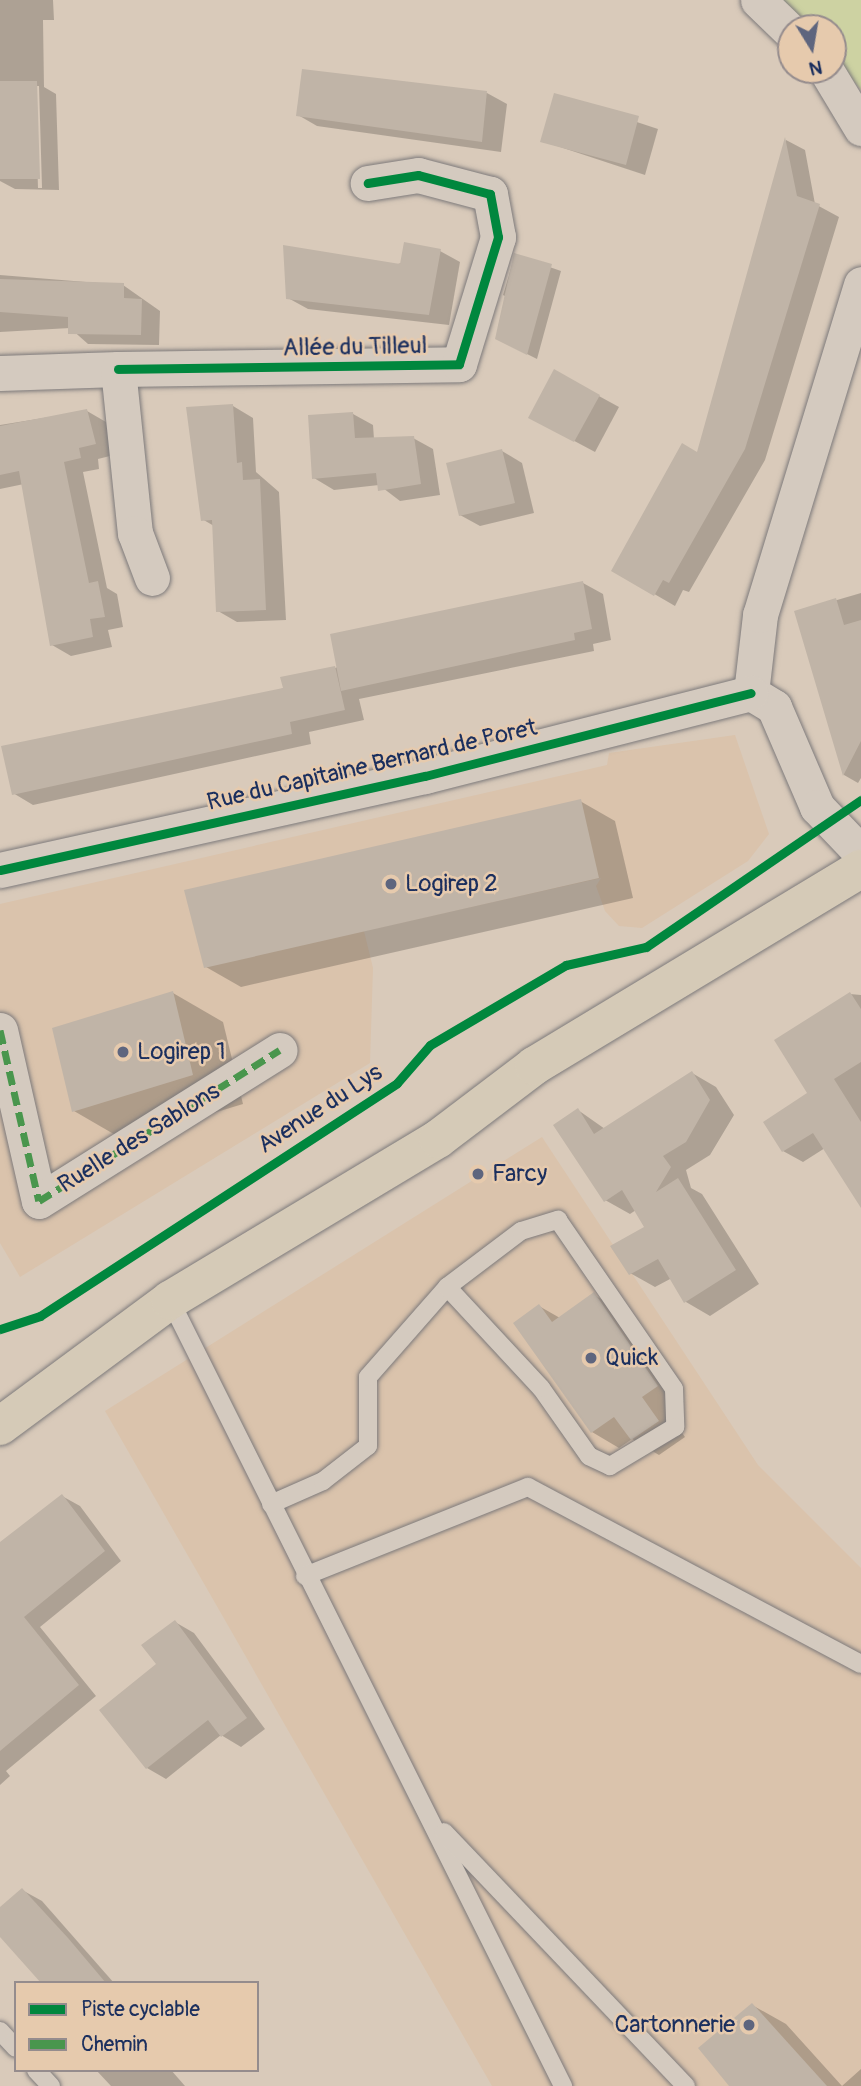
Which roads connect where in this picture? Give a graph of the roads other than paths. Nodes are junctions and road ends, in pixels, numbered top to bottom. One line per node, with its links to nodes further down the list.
1 (758, 0): 2 (street)
2 (777, 18)
3 (834, 84): 4 (street)
4 (861, 128)
5 (368, 183): 7 (street, Allée du Tilleul)
6 (861, 284): 10 (street)
7 (118, 369): 8 (street); 9 (street)
8 (0, 373)
9 (152, 578)
10 (751, 693): 11 (street); 13 (street, Rue du Capitaine Bernard de Poret)
11 (861, 853)
12 (861, 869): 17 (main road)
13 (0, 870)
14 (0, 1030): 15 (street, Ruelle des Sablons)
15 (280, 1050)
16 (447, 1287): 16 (lane); 19 (lane)
17 (170, 1300): 18 (main road); 19 (lane)
18 (0, 1426)
19 (271, 1504): 20 (lane)
20 (305, 1576): 21 (lane); 22 (lane)
21 (861, 1664)
22 (432, 1820): 27 (lane); 28 (lane)
23 (0, 2031): 24 (lane)
24 (14, 2046)
25 (38, 2072): 26 (lane)
26 (51, 2086)
27 (563, 2086)
28 (686, 2086)

